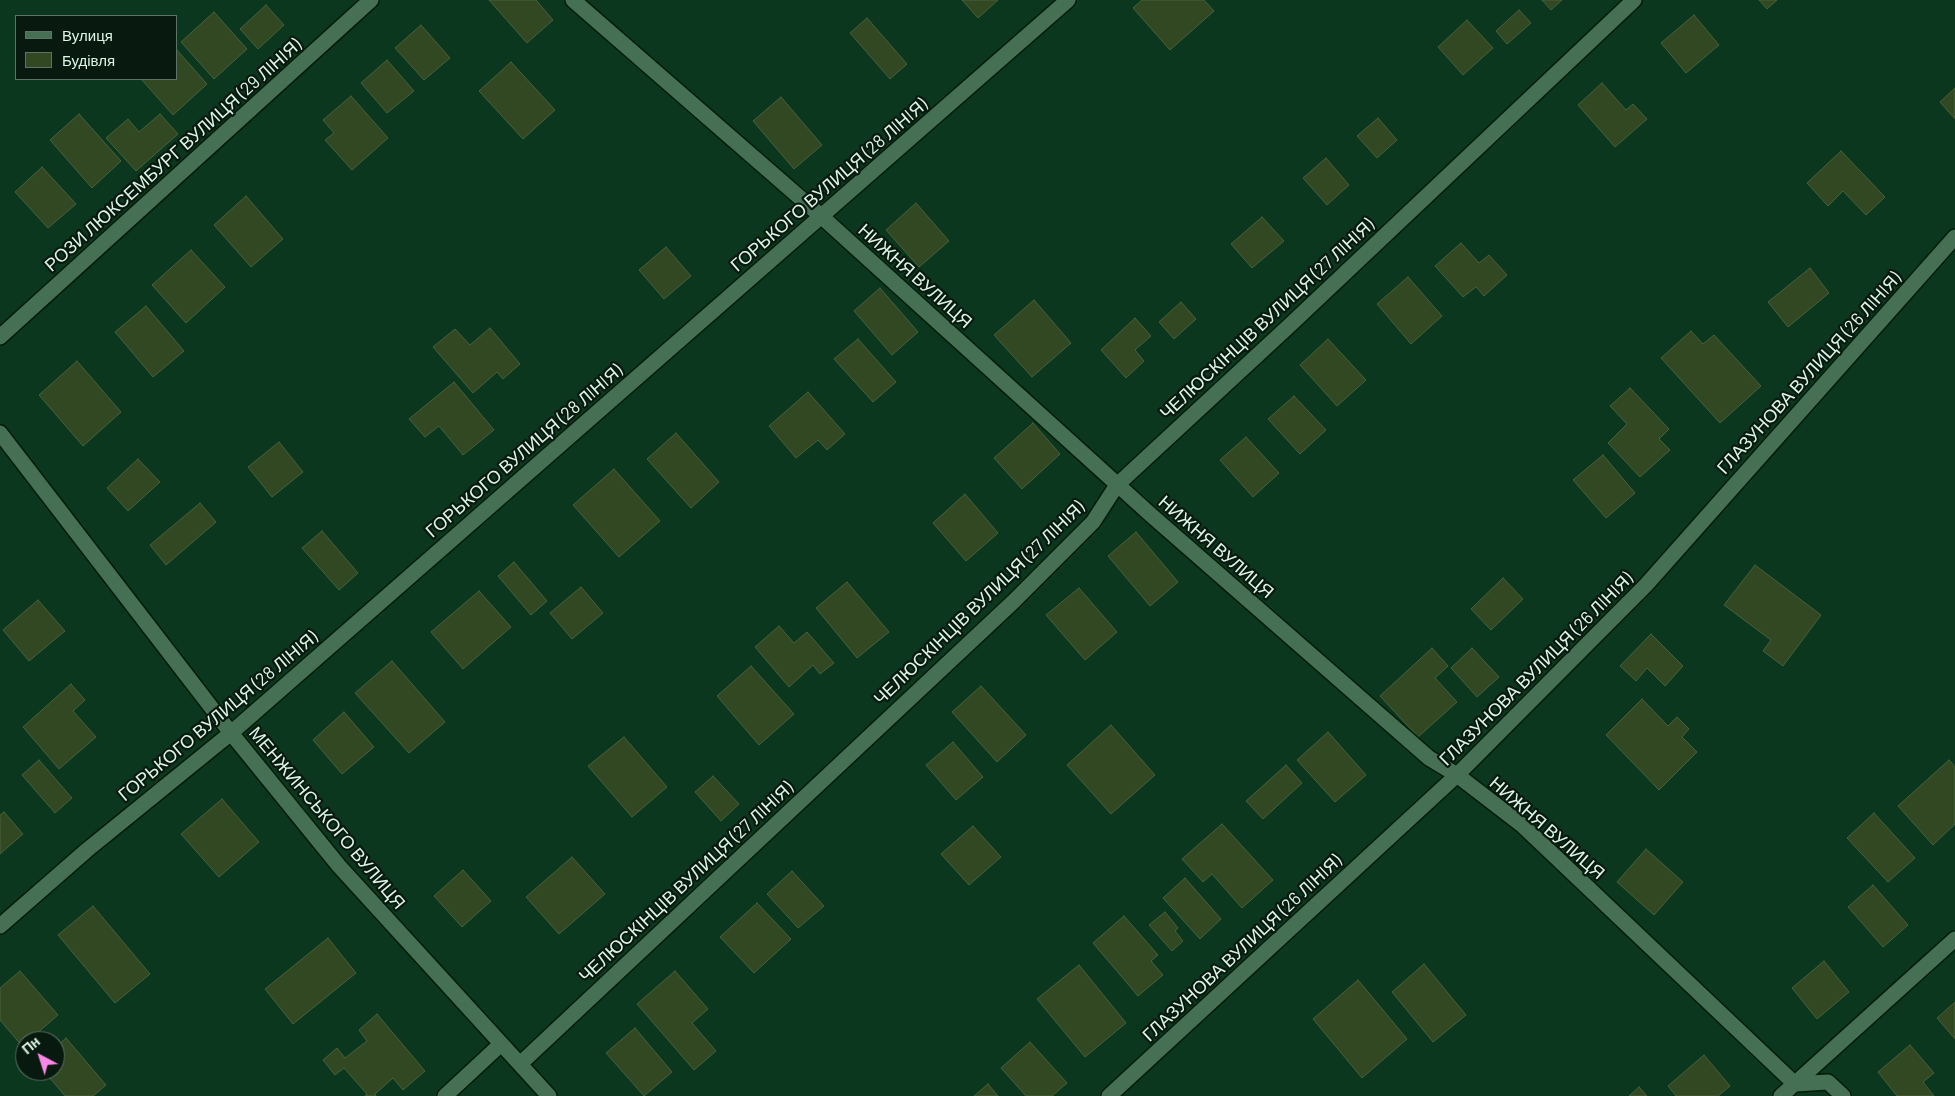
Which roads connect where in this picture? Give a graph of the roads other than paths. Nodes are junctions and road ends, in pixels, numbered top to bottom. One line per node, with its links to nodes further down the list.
1 (371, 0): 7 (street, РОЗИ ЛЮКСЕМБУРГ ВУЛИЦЯ (29 ЛIНIЯ))
2 (573, 0): 5 (street, НИЖНЯ ВУЛИЦЯ)
3 (1068, 0): 5 (street, ГОРЬКОГО ВУЛИЦЯ (28 ЛIНIЯ))
4 (1634, 0): 9 (street, ЧЕЛЮСКІНЦІВ ВУЛИЦЯ (27 ЛIНIЯ))
5 (821, 216): 9 (street, НИЖНЯ ВУЛИЦЯ); 10 (street, ГОРЬКОГО ВУЛИЦЯ (28 ЛIНIЯ))
6 (1955, 237): 11 (street, ГЛАЗУНОВА ВУЛИЦЯ (26 ЛIНIЯ))
7 (0, 338)
8 (0, 433): 10 (street, МЕНЖИНСЬКОГО ВУЛИЦЯ)
9 (1117, 485): 11 (street, НИЖНЯ ВУЛИЦЯ); 15 (street, ЧЕЛЮСКІНЦІВ ВУЛИЦЯ (27 ЛIНIЯ))
10 (231, 733): 12 (street, ГОРЬКОГО ВУЛИЦЯ (28 ЛIНIЯ)); 14 (street, МЕНЖИНСЬКОГО ВУЛИЦЯ)
11 (1457, 775): 16 (street, НИЖНЯ ВУЛИЦЯ); 19 (street, ГЛАЗУНОВА ВУЛИЦЯ (26 ЛIНIЯ))
12 (0, 926)
13 (1955, 939): 16 (street)
14 (501, 1044): 15 (street, МЕНЖИНСЬКОГО ВУЛИЦЯ); 17 (street)
15 (520, 1064): 18 (street, МЕНЖИНСЬКОГО ВУЛИЦЯ)
16 (1795, 1084): 20 (street); 21 (street)
17 (445, 1096)
18 (549, 1096)
19 (1109, 1096)
20 (1781, 1096)
21 (1843, 1096)

